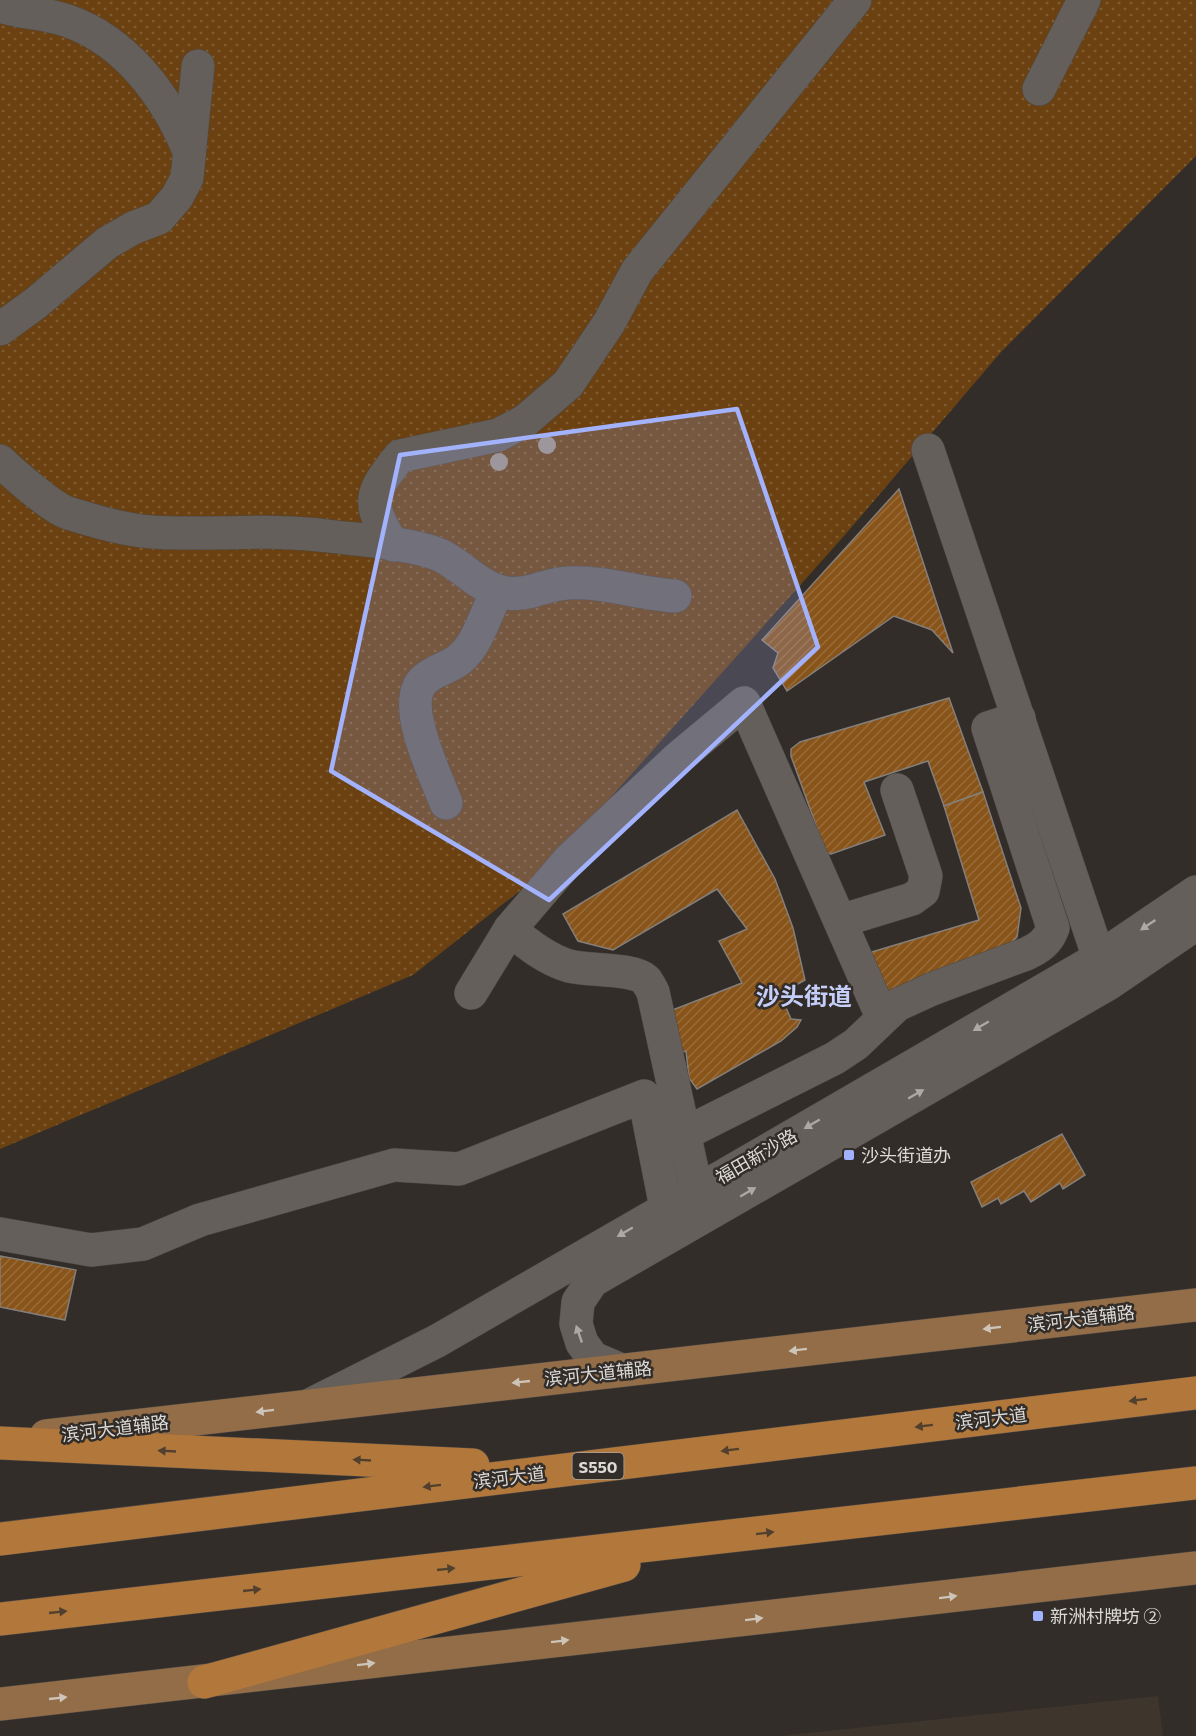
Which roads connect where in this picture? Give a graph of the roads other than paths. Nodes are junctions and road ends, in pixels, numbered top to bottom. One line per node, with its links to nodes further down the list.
1 (855, 0): 10 (street)
2 (1084, 0): 5 (street)
3 (0, 6): 6 (street)
4 (198, 66): 6 (street)
5 (1039, 89)
6 (188, 149): 7 (street)
7 (0, 328)
8 (928, 450): 13 (street)
9 (2, 466): 10 (street)
10 (393, 545): 11 (street)
11 (498, 591): 12 (street); 15 (street)
12 (675, 596)
13 (1019, 718): 20 (street); 22 (street)
14 (897, 790): 17 (street)
15 (446, 803)
16 (1196, 892): 20 (street, 福田新沙路, one-way to 20)
17 (840, 921): 19 (street); 22 (street)
18 (1196, 924): 20 (street, 福田新沙路)
19 (510, 929): 21 (street); 23 (street)
20 (1103, 971): 24 (street, 福田新沙路)
21 (471, 993)
22 (882, 1017): 23 (street)
23 (686, 1133): 24 (street)
24 (701, 1204): 25 (street, 福田新沙路)
25 (669, 1222): 26 (street); 28 (street, 福田新沙路, one-way to 25); 30 (street, 福田新沙路, one-way to 30)
26 (0, 1234)
27 (1196, 1305): 28 (main road, 滨河大道辅路, one-way to 28)
28 (621, 1370): 30 (main road, 滨河大道辅路, one-way to 30)
29 (1196, 1393): 32 (highway, 滨河大道 / S550, one-way to 32)
30 (307, 1406): 31 (main road, 滨河大道辅路, one-way to 31)
31 (0, 1442): 32 (highway, one-way to 31)
32 (567, 1470): 35 (highway, 滨河大道 / S550, one-way to 35)
33 (1196, 1484): 34 (highway, one-way to 33)
34 (720, 1538): 37 (highway, one-way to 34); 38 (highway)
35 (0, 1539)
36 (1195, 1573): 38 (main road, one-way to 36)
37 (0, 1618)
38 (204, 1682): 39 (main road, one-way to 38)
39 (0, 1704)

